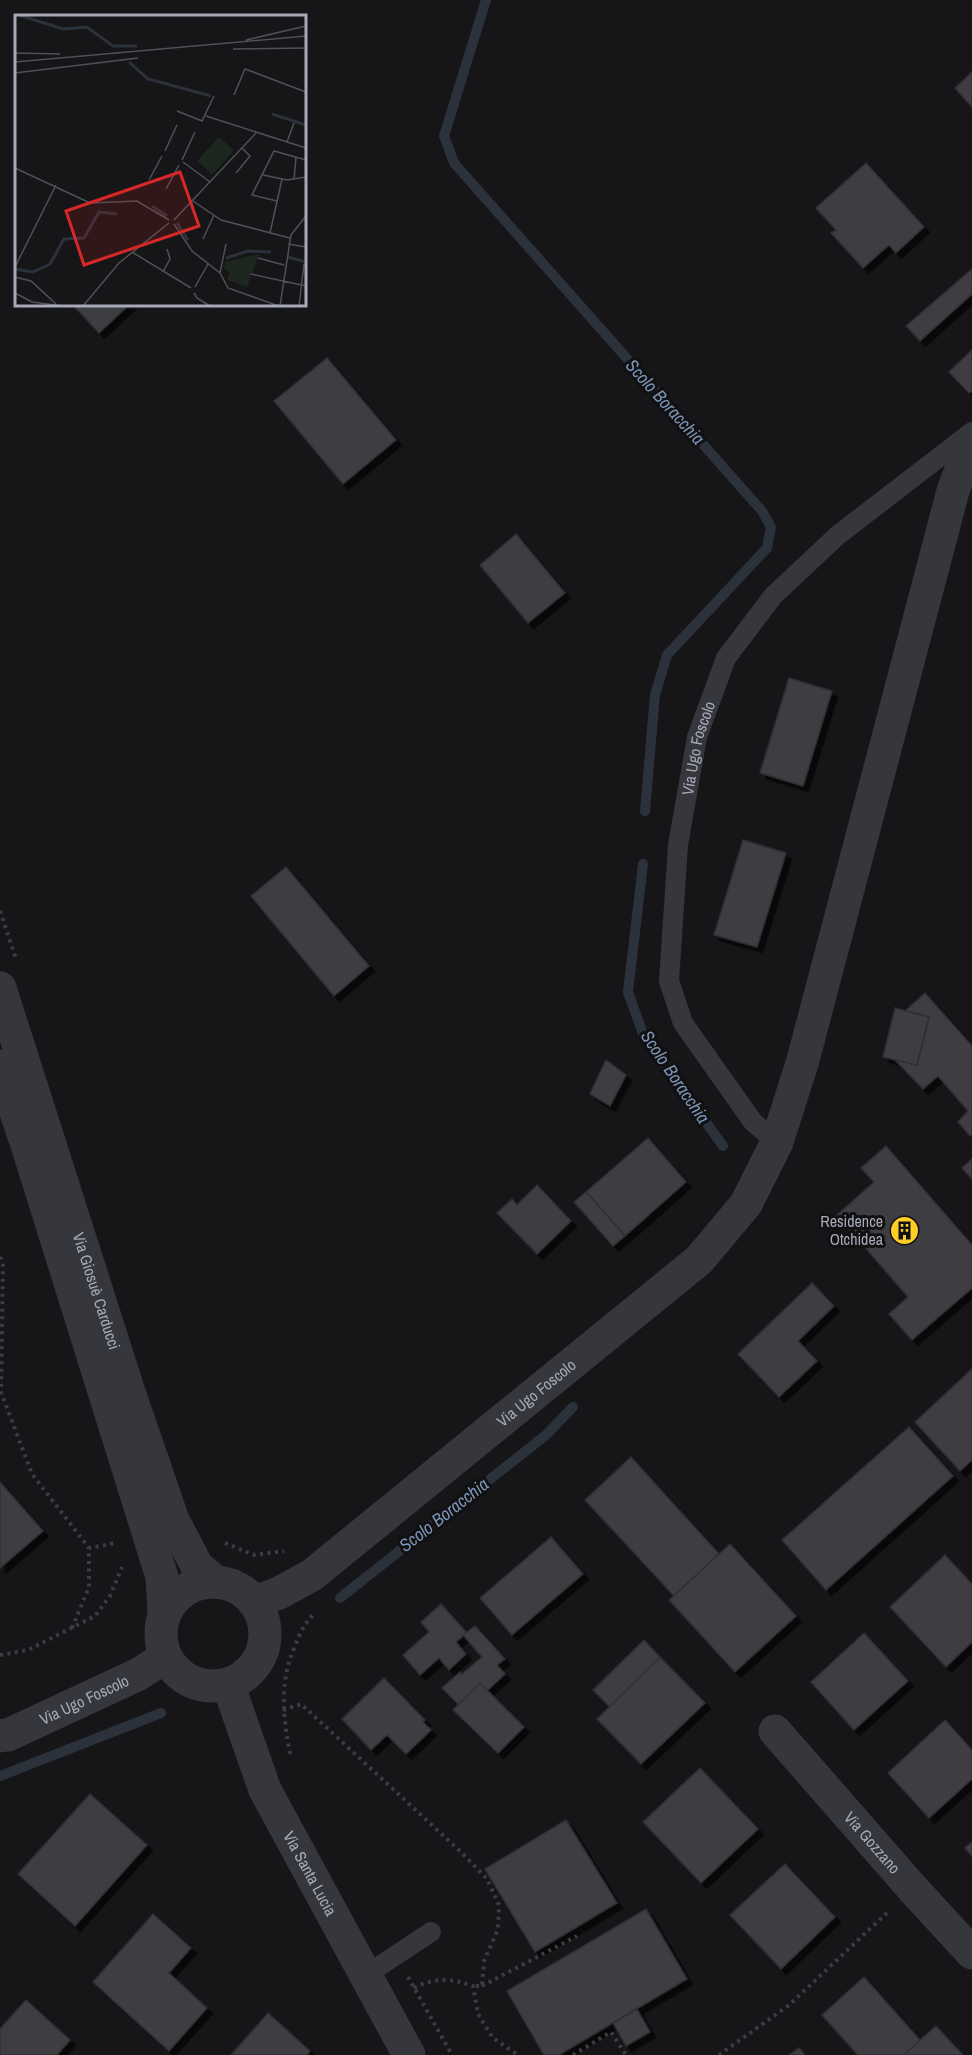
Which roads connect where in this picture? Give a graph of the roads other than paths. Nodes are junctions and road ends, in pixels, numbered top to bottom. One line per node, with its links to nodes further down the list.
1 (972, 432): 5 (lane, Via Ugo Foscolo)
2 (972, 440): 5 (street, Via Ugo Foscolo)
3 (0, 988): 6 (street, Via Giosuè Carducci)
4 (0, 1066): 8 (street, Via Giosuè Carducci)
5 (777, 1142): 7 (street, Via Ugo Foscolo)
6 (216, 1582): 7 (street); 8 (street)
7 (255, 1602): 10 (street)
8 (164, 1615): 9 (street)
9 (165, 1657): 10 (street); 12 (street, Via Ugo Foscolo)
10 (228, 1684): 15 (street, Via Santa Lucia)
11 (775, 1731): 14 (street, Via Gozzano)
12 (0, 1736)
13 (431, 1932): 15 (lane)
14 (972, 1953)
15 (366, 1975): 16 (street, Via Santa Lucia)
16 (409, 2055)

